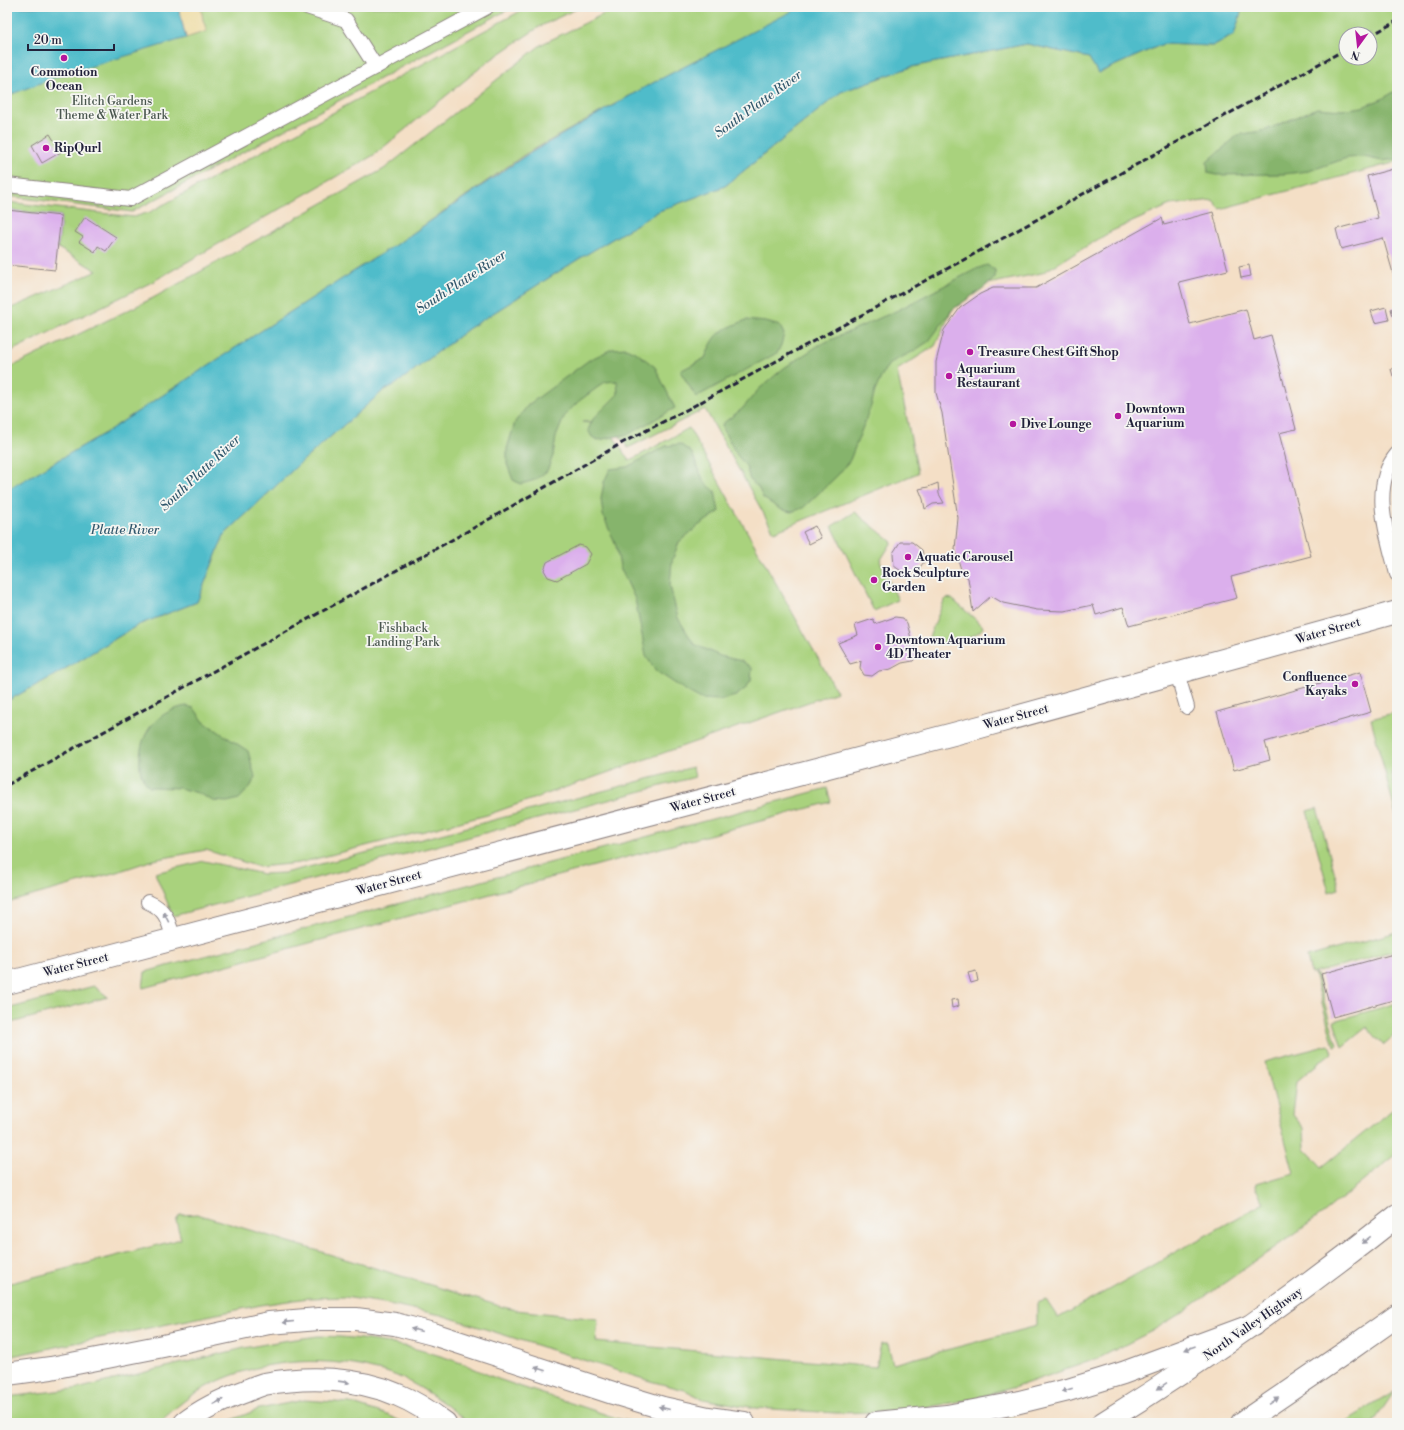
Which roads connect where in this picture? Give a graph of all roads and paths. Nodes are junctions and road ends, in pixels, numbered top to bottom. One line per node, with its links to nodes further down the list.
1 (307, 7): 3 (lane)
2 (487, 7): 3 (lane)
3 (376, 67): 4 (lane)
4 (7, 185)
5 (1397, 454): 6 (lane)
6 (1397, 574)
7 (1397, 612): 8 (main road, Water Street)
8 (1177, 673): 9 (lane); 11 (main road, Water Street)
9 (1187, 707)
10 (148, 902): 11 (lane, one-way to 10)
11 (174, 940): 12 (main road, Water Street)
12 (7, 983)
13 (1397, 1216): 15 (main road, North Valley Highway, one-way to 15)
14 (1397, 1316): 22 (main road, one-way to 14)
15 (1253, 1325): 20 (main road, one-way to 20); 21 (main road, North Valley Highway, one-way to 21)
16 (7, 1374): 19 (main road, one-way to 16)
17 (185, 1423): 18 (main road, one-way to 18)
18 (445, 1423)
19 (744, 1423)
20 (876, 1423)
21 (1103, 1423)
22 (1242, 1423)

